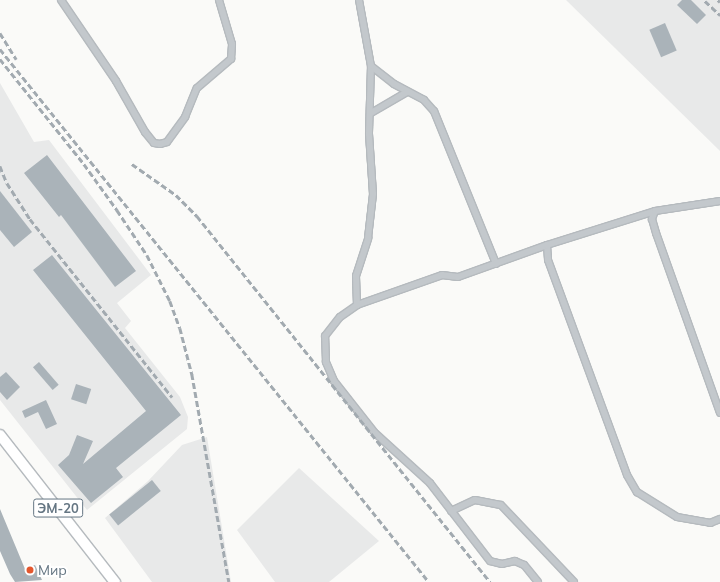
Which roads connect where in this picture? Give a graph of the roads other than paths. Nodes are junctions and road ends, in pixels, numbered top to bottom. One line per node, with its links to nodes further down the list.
1 (61, 0): 2 (street)
2 (219, 0)
3 (359, 0): 4 (street)
4 (371, 66): 5 (street); 6 (street)
5 (407, 92): 6 (street); 10 (street)
6 (371, 113): 11 (street)
7 (720, 202): 8 (street)
8 (655, 211): 9 (street); 12 (street)
9 (547, 245): 10 (street); 15 (street)
10 (496, 264): 11 (street)
11 (357, 305): 14 (street)
12 (720, 413)
13 (0, 435): 16 (main road, ЭМ-20)
14 (451, 511): 17 (street); 18 (street)
15 (720, 518)
16 (115, 582)
17 (538, 582)
18 (574, 582)

